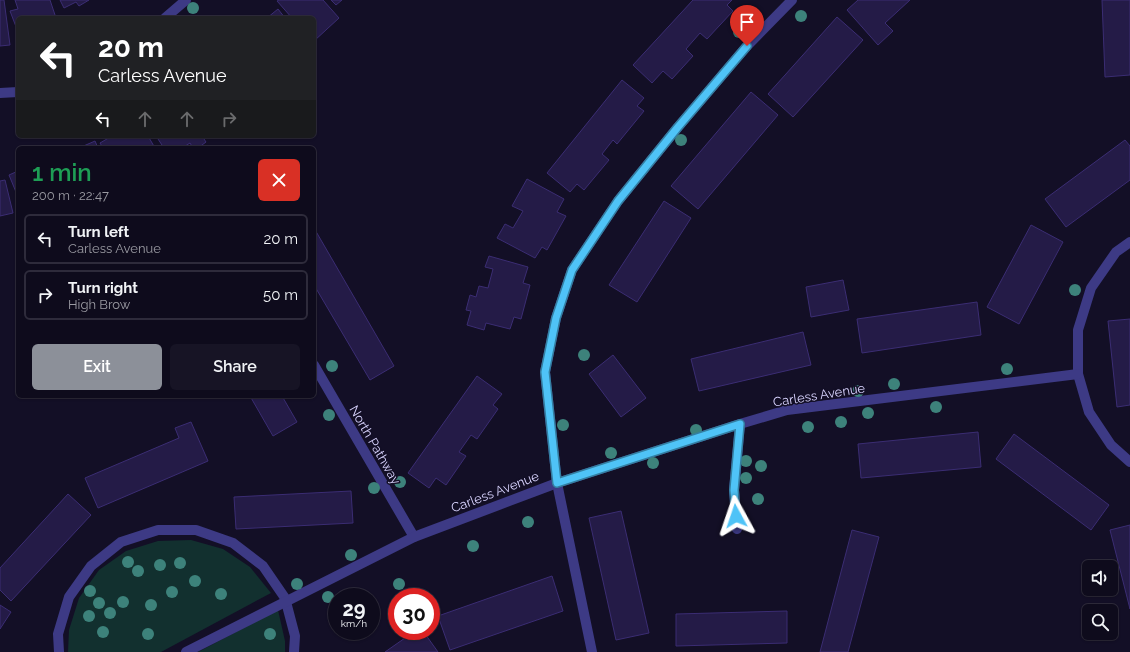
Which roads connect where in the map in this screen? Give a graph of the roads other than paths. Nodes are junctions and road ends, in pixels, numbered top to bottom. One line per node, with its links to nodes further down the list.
1 (186, 0): 3 (street)
2 (792, 0): 11 (street)
3 (168, 16)
4 (16, 92): 5 (street)
5 (0, 93)
6 (1130, 242): 8 (street)
7 (316, 368): 13 (street, North Pathway)
8 (1078, 374): 9 (street, Carless Avenue); 10 (street)
9 (740, 424): 11 (street, Carless Avenue); 12 (street)
10 (1130, 462)
11 (557, 483): 13 (street, Carless Avenue); 18 (street)
12 (737, 530)
13 (414, 537): 14 (street, Carless Avenue)
14 (286, 602): 15 (street); 16 (street, Carless Avenue); 17 (street)
15 (59, 652)
16 (186, 652)
17 (294, 652)
18 (592, 652)

